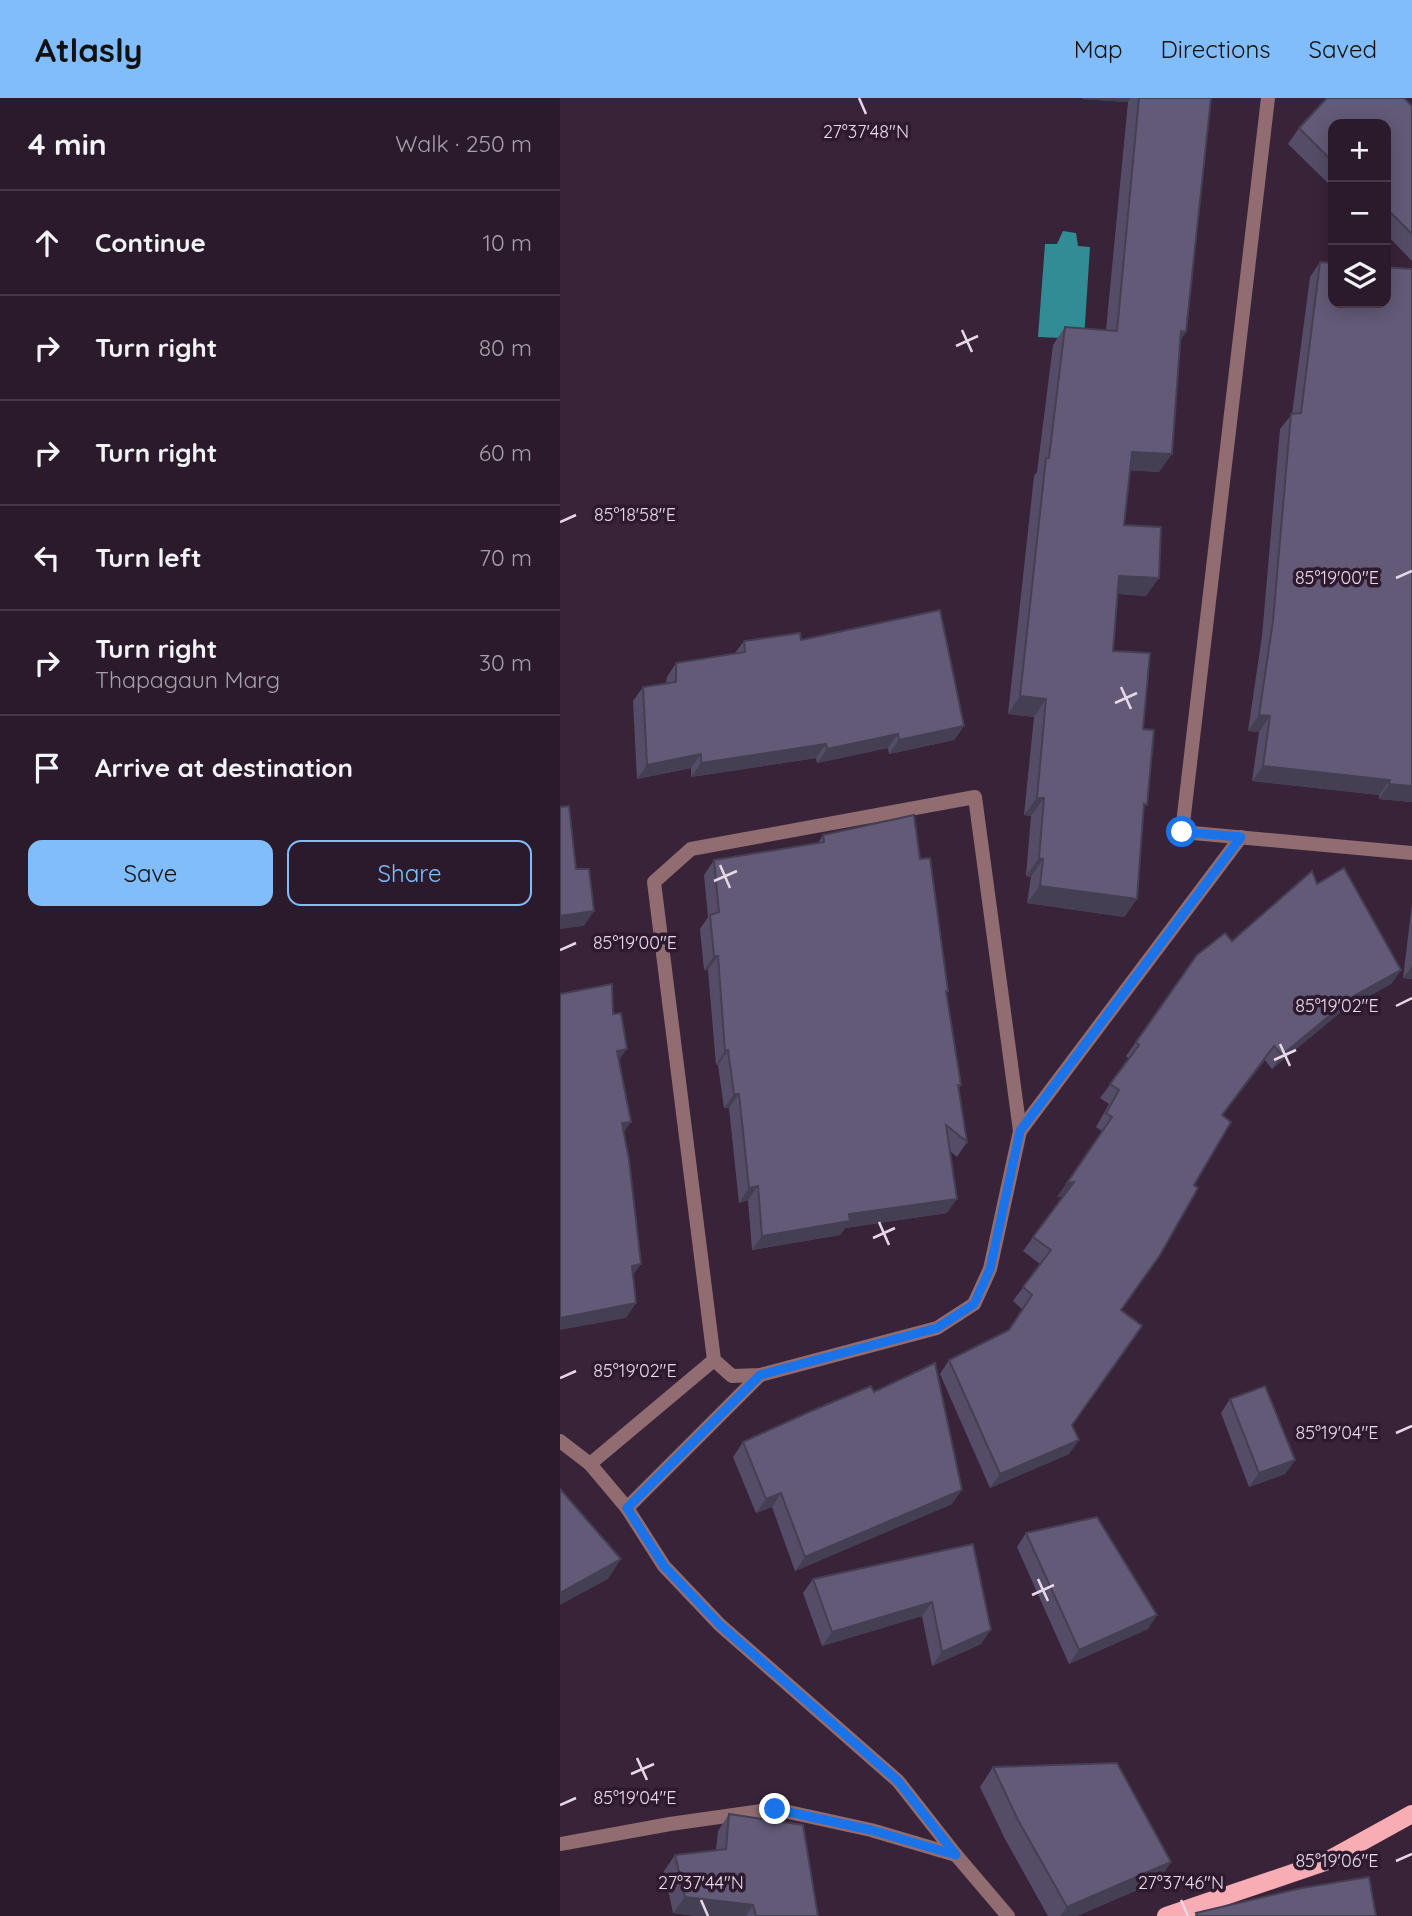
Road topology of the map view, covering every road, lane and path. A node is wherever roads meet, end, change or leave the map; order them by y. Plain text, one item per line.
1 (1268, 98) edge
2 (1241, 837) junction
3 (1412, 853) edge
4 (1020, 1131) junction
5 (714, 1360) junction
6 (760, 1375) junction
7 (560, 1441) edge
8 (590, 1464) junction
9 (627, 1508) junction
10 (1412, 1814) edge
11 (560, 1844) edge
12 (956, 1855) junction
13 (1008, 1916) edge
14 (1166, 1916) edge

1 - 2 street
2 - 3 street
2 - 4 street
4 - 5 street
4 - 6 street
5 - 6 street
5 - 8 street
6 - 9 street
7 - 8 street
8 - 9 street
9 - 12 street
10 - 14 main road
11 - 12 street
12 - 13 street

